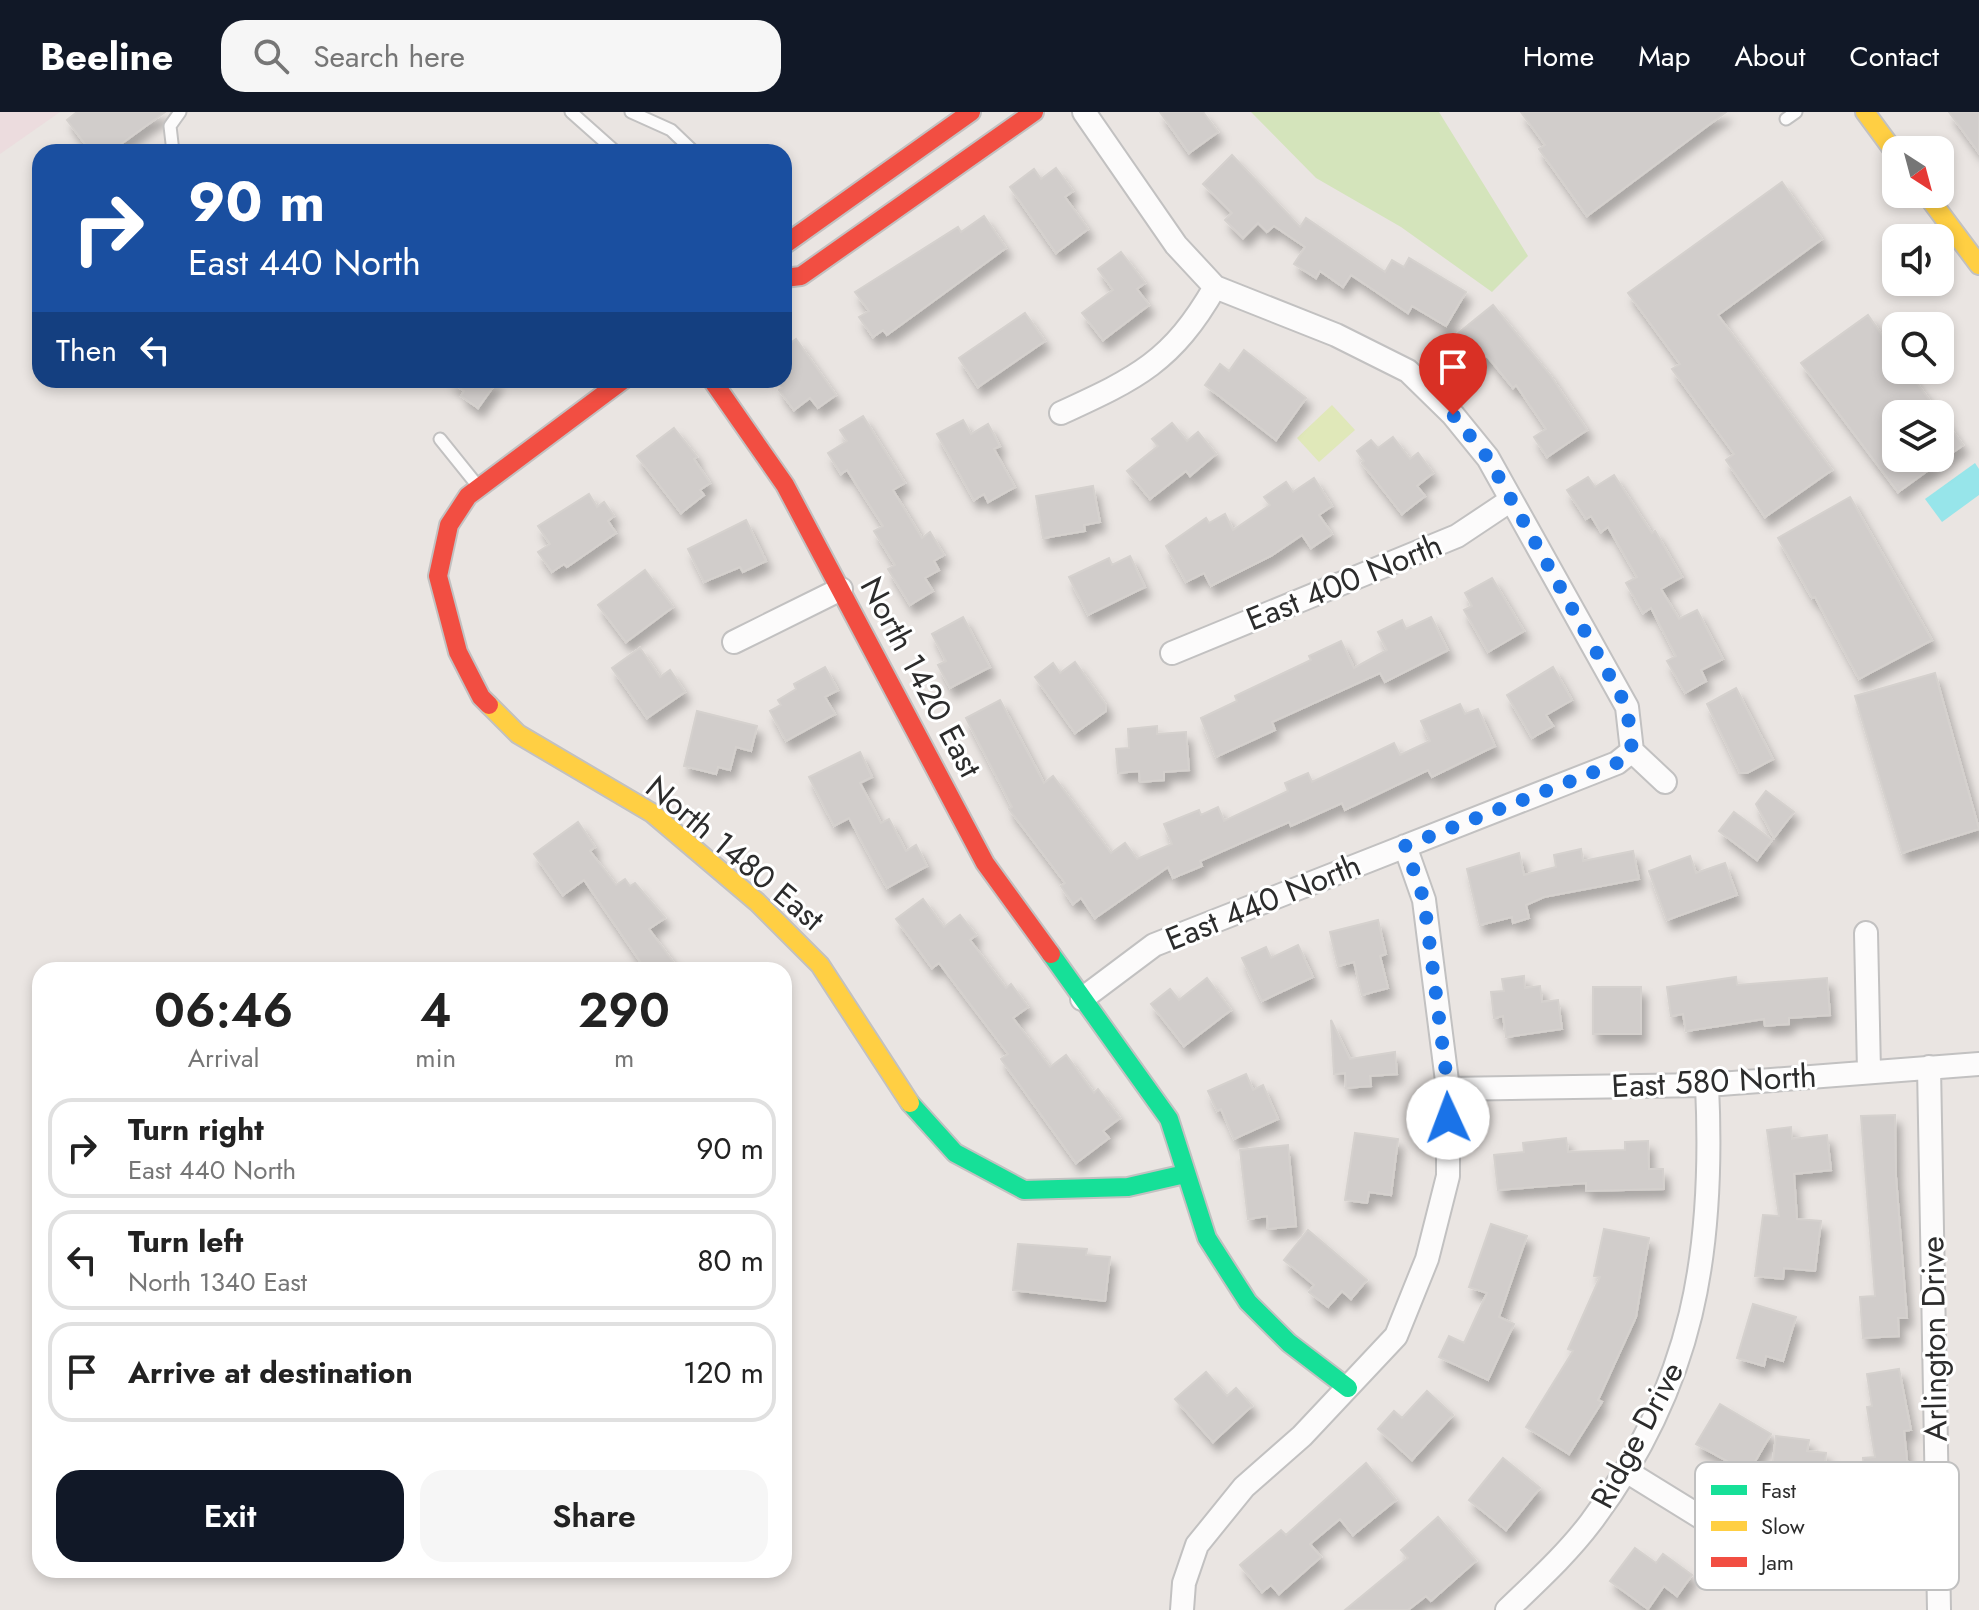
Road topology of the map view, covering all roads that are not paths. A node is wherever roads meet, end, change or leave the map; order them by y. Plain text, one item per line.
1 (180, 112) edge
2 (571, 112) edge
3 (631, 112) edge
4 (971, 112) edge
5 (1034, 112) edge
6 (1084, 112) edge
7 (1796, 112) edge
8 (1865, 112) edge
9 (1786, 119) dead end
10 (1883, 136) edge
11 (172, 144) edge
12 (607, 144) edge
13 (686, 144) edge
14 (1936, 208) edge
15 (792, 239) edge
16 (1979, 265) edge
17 (792, 277) edge
18 (1215, 287) junction
19 (612, 388) edge
20 (718, 388) edge
21 (1061, 413) dead end
22 (440, 439) dead end
23 (479, 487) junction
24 (1511, 500) junction
25 (841, 589) junction
26 (734, 642) dead end
27 (1172, 653) dead end
28 (1632, 751) junction
29 (1665, 782) dead end
30 (1405, 846) junction
31 (1866, 933) dead end
32 (1082, 999) junction
33 (1979, 1064) edge
34 (1929, 1067) junction
35 (1869, 1071) junction
36 (1707, 1085) junction
37 (1448, 1089) junction
38 (1185, 1174) junction
39 (1348, 1388) junction
40 (1936, 1462) edge
41 (1626, 1471) junction
42 (1695, 1514) edge
43 (1939, 1590) edge
44 (1182, 1610) edge
45 (1507, 1610) edge
46 (1939, 1610) edge

1 - 11 lane
2 - 12 lane
3 - 13 lane
4 - 15 street
5 - 17 street
6 - 18 street
7 - 9 lane
8 - 10 street
14 - 16 street
18 - 21 street
18 - 24 street
19 - 23 street, North 1480 East
20 - 25 street, North 1420 East
22 - 23 lane
23 - 38 street, North 1480 East
24 - 27 street, East 400 North
24 - 28 street
25 - 26 street
25 - 32 street, North 1420 East
28 - 29 street
28 - 30 street, East 440 North
30 - 32 street, East 440 North
30 - 37 street
31 - 35 street
32 - 38 street, North 1420 East
33 - 34 street, East 580 North
34 - 35 street, East 580 North
34 - 40 street, Arlington Drive
35 - 36 street, East 580 North
36 - 37 street, East 580 North
36 - 41 street, Ridge Drive
37 - 39 street
38 - 39 street, North 1420 East
39 - 44 street
41 - 42 street
41 - 45 street, Ridge Drive
43 - 46 street, Arlington Drive

